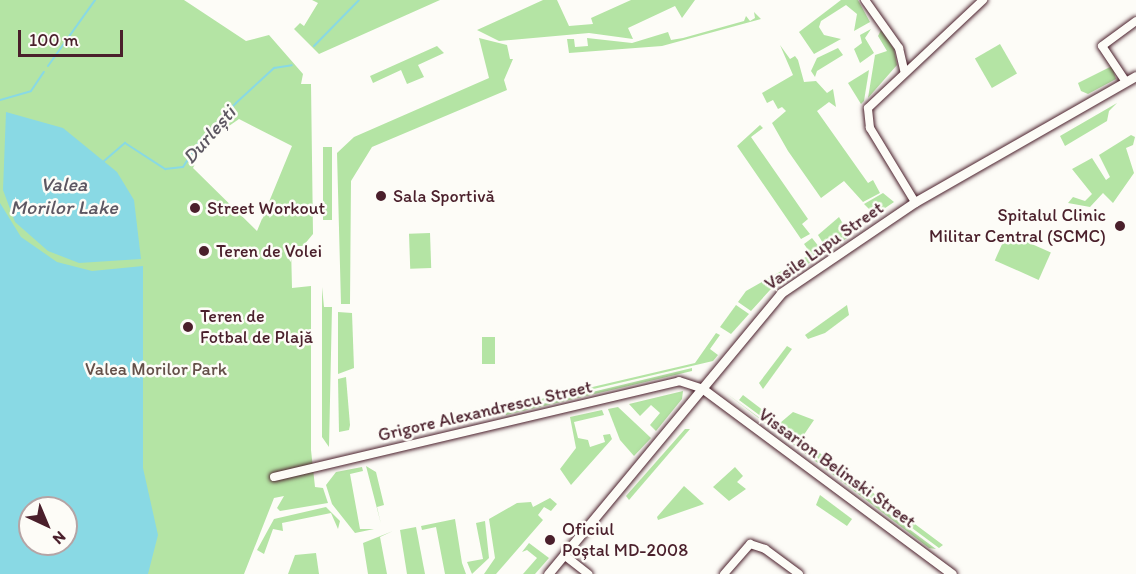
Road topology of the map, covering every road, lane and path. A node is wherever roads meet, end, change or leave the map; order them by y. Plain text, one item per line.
1 (865, 0) edge
2 (983, 0) edge
3 (1136, 21) edge
4 (904, 70) junction
5 (1136, 76) edge
6 (1126, 82) junction
7 (915, 202) junction
8 (703, 389) junction
9 (274, 477) dead end
10 (564, 555) junction
11 (548, 574) edge
12 (588, 574) edge
13 (724, 574) edge
14 (799, 574) edge
15 (952, 574) edge

1 - 4 street
2 - 4 street
3 - 6 street
4 - 7 street
5 - 6 main road, Vasile Lupu Street
6 - 7 main road, Vasile Lupu Street
7 - 8 main road, Vasile Lupu Street
8 - 9 street, Grigore Alexandrescu Street
8 - 10 main road, Vasile Lupu Street
8 - 15 main road, Vissarion Belinski Street
10 - 11 main road, Vasile Lupu Street
10 - 12 street
13 - 14 street

